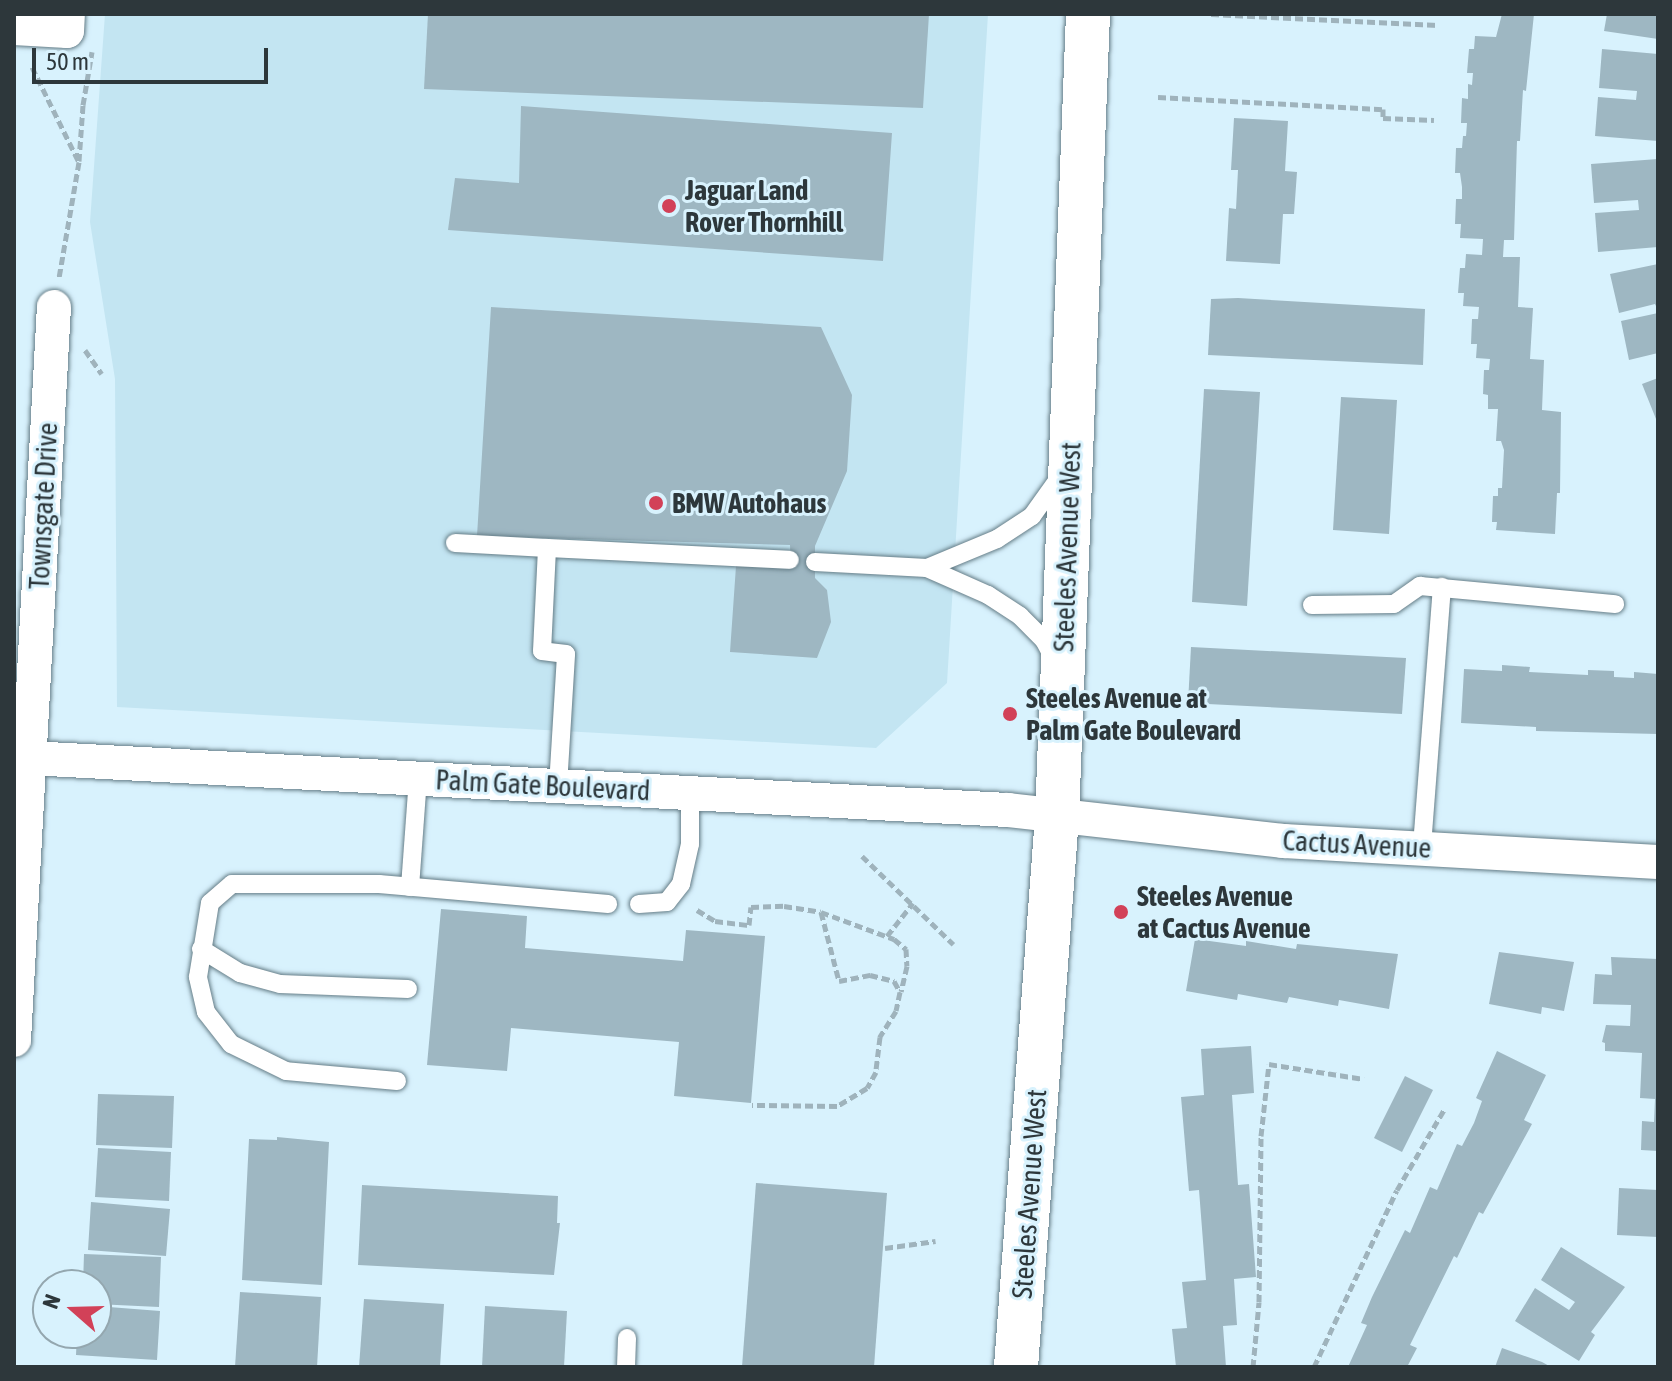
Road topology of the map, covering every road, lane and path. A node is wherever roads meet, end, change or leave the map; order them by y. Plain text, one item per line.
1 (1088, 14) edge
2 (1211, 14) edge
3 (1438, 25) dead end
4 (14, 28) edge
5 (76, 30) edge
6 (32, 67) dead end
7 (1158, 97) dead end
8 (1434, 120) dead end
9 (79, 162) junction
10 (54, 307) joint
11 (1070, 461) junction
12 (455, 543) dead end
13 (547, 548) junction
14 (790, 560) dead end
15 (815, 562) dead end
16 (927, 568) junction
17 (1442, 587) junction
18 (1615, 604) dead end
19 (1312, 605) dead end
20 (1062, 674) junction
21 (29, 758) junction
22 (418, 779) junction
23 (558, 786) junction
24 (690, 793) junction
25 (1057, 817) junction
26 (1422, 846) junction
27 (862, 856) dead end
28 (1658, 862) edge
29 (410, 887) junction
30 (913, 903) junction
31 (608, 904) dead end
32 (639, 904) dead end
33 (697, 910) dead end
34 (821, 912) junction
35 (887, 936) junction
36 (953, 944) dead end
37 (201, 949) junction
38 (408, 989) dead end
39 (900, 992) junction
40 (14, 1040) edge
41 (1364, 1079) dead end
42 (397, 1081) dead end
43 (752, 1105) dead end
44 (1444, 1110) dead end
45 (936, 1241) dead end
46 (885, 1248) dead end
47 (627, 1338) dead end
48 (626, 1367) edge
49 (1016, 1367) edge
50 (1253, 1367) edge
51 (1314, 1367) edge

1 - 11 main road, Steeles Avenue West
2 - 3 path
4 - 5 street
5 - 9 path
6 - 9 path
7 - 8 path
9 - 10 path
10 - 21 street, Townsgate Drive
11 - 16 lane
11 - 20 main road, Steeles Avenue West
12 - 13 lane
13 - 14 lane
13 - 23 lane
15 - 16 lane
16 - 20 lane
17 - 18 lane
17 - 19 lane
17 - 26 lane
20 - 25 main road, Steeles Avenue West
21 - 22 street, Palm Gate Boulevard
21 - 40 street, Townsgate Drive
22 - 23 street, Palm Gate Boulevard
22 - 29 lane
23 - 24 street, Palm Gate Boulevard
24 - 25 street, Palm Gate Boulevard
24 - 32 lane
25 - 26 street, Cactus Avenue
25 - 49 main road, Steeles Avenue West
26 - 28 street, Cactus Avenue
27 - 30 path
29 - 31 lane
29 - 37 lane
30 - 35 path
30 - 36 path
33 - 34 path
34 - 35 path
34 - 39 path
35 - 39 path
37 - 38 lane
37 - 42 lane
39 - 43 path
41 - 50 path
44 - 51 path
45 - 46 path
47 - 48 lane

